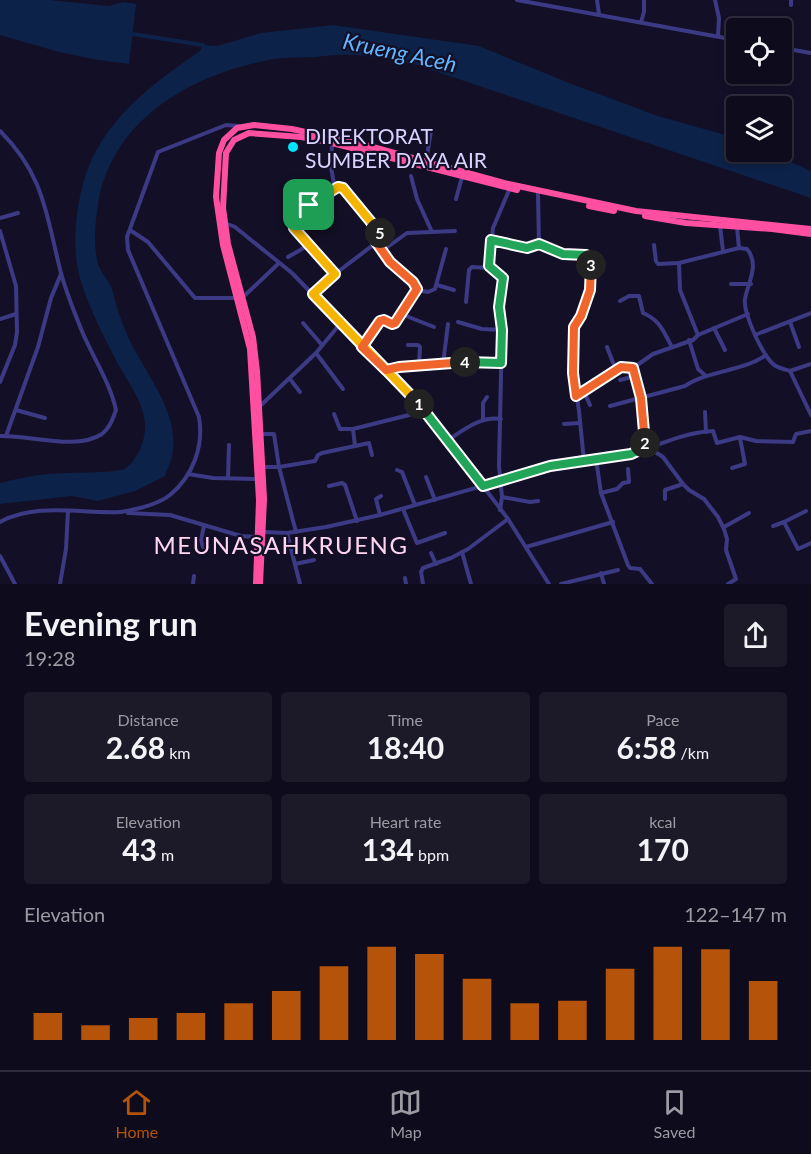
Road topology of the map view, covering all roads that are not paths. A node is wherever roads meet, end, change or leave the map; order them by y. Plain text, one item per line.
1 (517, 0) edge
2 (597, 0) edge
3 (644, 0) edge
4 (715, 0) edge
5 (599, 14) junction
6 (641, 22) junction
7 (718, 36) junction
8 (726, 38) edge
9 (792, 50) edge
10 (811, 53) edge
11 (243, 127) junction
12 (0, 131) edge
13 (431, 131) dead end
14 (332, 143) junction
15 (426, 165) junction
16 (411, 176) dead end
17 (462, 177) junction
18 (338, 187) junction
19 (510, 188) junction
20 (538, 194) junction
21 (456, 199) dead end
22 (315, 202) junction
23 (18, 213) dead end
24 (0, 218) edge
25 (332, 220) dead end
26 (225, 223) junction
27 (720, 226) junction
28 (737, 226) junction
29 (797, 229) junction
30 (130, 230) junction
31 (0, 231) edge
32 (455, 231) dead end
33 (811, 231) edge
34 (432, 232) junction
35 (382, 238) junction
36 (491, 240) junction
37 (376, 242) junction
38 (539, 244) junction
39 (309, 245) junction
40 (654, 245) dead end
41 (388, 246) junction
42 (738, 248) junction
43 (446, 249) dead end
44 (382, 251) junction
45 (723, 251) junction
46 (288, 257) dead end
47 (279, 263) junction
48 (680, 263) junction
49 (490, 268) junction
50 (61, 273) junction
51 (335, 274) junction
52 (730, 284) dead end
53 (750, 284) junction
54 (436, 285) junction
55 (417, 290) junction
56 (454, 290) dead end
57 (313, 294) junction
58 (240, 299) junction
59 (620, 301) dead end
60 (465, 302) dead end
61 (811, 313) edge
62 (16, 314) junction
63 (401, 314) junction
64 (748, 314) junction
65 (0, 319) edge
66 (303, 322) dead end
67 (458, 322) dead end
68 (790, 322) junction
69 (340, 324) junction
70 (448, 324) dead end
71 (434, 327) dead end
72 (714, 328) junction
73 (502, 330) junction
74 (698, 335) junction
75 (755, 335) junction
76 (689, 340) junction
77 (322, 345) junction
78 (408, 345) dead end
79 (362, 347) junction
80 (607, 347) dead end
81 (672, 347) junction
82 (799, 347) dead end
83 (725, 350) dead end
84 (316, 353) junction
85 (766, 356) junction
86 (501, 363) junction
87 (443, 364) junction
88 (811, 364) edge
89 (419, 365) junction
90 (621, 367) junction
91 (633, 368) junction
92 (386, 370) junction
93 (790, 371) junction
94 (635, 376) junction
95 (707, 376) junction
96 (290, 380) junction
97 (620, 380) dead end
98 (0, 382) edge
99 (343, 389) dead end
100 (300, 392) dead end
101 (584, 392) junction
102 (576, 396) junction
103 (487, 397) dead end
104 (641, 398) junction
105 (590, 405) dead end
106 (610, 406) dead end
107 (259, 407) junction
108 (16, 410) junction
109 (426, 411) junction
110 (705, 412) dead end
111 (334, 414) dead end
112 (811, 415) edge
113 (45, 417) dead end
114 (483, 420) junction
115 (502, 420) junction
116 (580, 423) junction
117 (564, 424) dead end
118 (353, 429) junction
119 (811, 431) edge
120 (706, 432) junction
121 (257, 434) junction
122 (0, 436) edge
123 (6, 436) junction
124 (740, 437) junction
125 (448, 440) junction
126 (229, 446) dead end
127 (355, 446) junction
128 (647, 448) junction
129 (372, 455) dead end
130 (596, 459) junction
131 (584, 461) junction
132 (261, 467) junction
133 (279, 467) junction
134 (732, 468) dead end
135 (628, 469) dead end
136 (397, 470) dead end
137 (188, 474) junction
138 (426, 477) dead end
139 (228, 478) junction
140 (257, 479) junction
141 (501, 481) junction
142 (683, 484) junction
143 (329, 486) dead end
144 (483, 486) junction
145 (601, 493) junction
146 (381, 496) dead end
147 (502, 497) junction
148 (435, 500) junction
149 (664, 500) dead end
150 (538, 501) dead end
151 (415, 505) junction
152 (403, 509) junction
153 (500, 510) junction
154 (68, 511) junction
155 (806, 511) dead end
156 (121, 512) junction
157 (749, 513) dead end
158 (380, 515) junction
159 (508, 519) junction
160 (357, 521) junction
161 (0, 522) edge
162 (613, 522) junction
163 (784, 522) junction
164 (204, 526) junction
165 (773, 526) dead end
166 (724, 527) junction
167 (263, 532) junction
168 (296, 532) junction
169 (287, 533) junction
170 (445, 533) dead end
171 (258, 537) junction
172 (811, 543) edge
173 (203, 547) dead end
174 (526, 547) junction
175 (462, 552) junction
176 (431, 553) dead end
177 (0, 556) edge
178 (314, 560) dead end
179 (295, 564) junction
180 (436, 564) junction
181 (618, 570) dead end
182 (601, 573) junction
183 (194, 576) dead end
184 (405, 578) dead end
185 (15, 584) edge
186 (60, 584) edge
187 (193, 584) edge
188 (258, 584) edge
189 (300, 584) edge
190 (406, 584) edge
191 (423, 584) edge
192 (471, 584) edge
193 (548, 584) edge
194 (561, 584) edge
195 (604, 584) edge
196 (652, 584) edge
197 (728, 584) edge

1 - 5 street
2 - 5 street
3 - 6 street
4 - 7 street
5 - 6 street
6 - 7 street
7 - 8 street
9 - 10 street
11 - 15 highway
11 - 30 street
11 - 58 highway
12 - 50 street
13 - 15 street
14 - 15 highway
14 - 18 street
14 - 26 highway
15 - 17 highway
15 - 29 highway
16 - 34 street
17 - 19 highway
17 - 21 street
18 - 22 street
18 - 35 street
19 - 20 highway
19 - 36 street
20 - 27 highway
20 - 38 street
22 - 25 street
22 - 39 street
23 - 24 street
26 - 47 street
26 - 58 highway
27 - 28 highway
27 - 45 street
28 - 29 highway
28 - 42 street
29 - 33 highway
30 - 58 street
30 - 137 street
31 - 62 street
32 - 34 street
34 - 41 street
35 - 37 street
35 - 41 street
36 - 38 street
36 - 49 street
37 - 44 street
37 - 51 street
38 - 102 street
39 - 46 street
39 - 51 street
40 - 48 street
41 - 44 street
42 - 45 street
42 - 53 street
43 - 54 street
44 - 55 street
45 - 48 street
47 - 57 street
47 - 58 street
48 - 74 street
49 - 60 street
49 - 73 street
50 - 108 street
50 - 123 street
51 - 57 street
52 - 53 street
53 - 64 street
54 - 55 street
54 - 56 street
55 - 63 street
57 - 69 street
58 - 107 highway
58 - 121 highway
59 - 81 street
61 - 68 street
62 - 65 street
62 - 98 street
63 - 71 street
63 - 79 street
64 - 72 street
64 - 75 street
66 - 77 street
67 - 73 street
68 - 75 street
68 - 82 street
69 - 77 street
69 - 79 street
70 - 87 street
72 - 74 street
72 - 83 street
73 - 86 street
74 - 76 street
75 - 85 street
76 - 81 street
76 - 95 street
77 - 84 street
78 - 89 street
79 - 92 street
80 - 90 street
81 - 91 street
84 - 96 street
84 - 99 street
85 - 93 street
85 - 95 street
86 - 87 street
86 - 115 street
87 - 89 street
88 - 93 street
89 - 92 street
90 - 91 street
90 - 101 street
91 - 94 street
92 - 109 street
93 - 112 street
94 - 97 street
94 - 104 street
95 - 104 street
96 - 100 street
96 - 107 street
101 - 102 street
101 - 105 street
102 - 116 street
103 - 114 street
104 - 106 street
104 - 128 street
107 - 121 highway
108 - 113 street
108 - 123 street
109 - 118 street
109 - 125 street
110 - 120 street
111 - 118 street
114 - 115 street
114 - 125 street
115 - 141 street
116 - 117 street
116 - 131 street
118 - 127 street
119 - 124 street
120 - 124 street
120 - 128 street
121 - 132 highway
121 - 133 street
121 - 140 highway
122 - 123 street
124 - 134 street
125 - 144 street
126 - 139 street
127 - 129 street
127 - 133 street
128 - 130 street
128 - 142 street
130 - 131 street
130 - 145 street
131 - 141 street
132 - 133 street
132 - 167 highway
133 - 168 street
135 - 145 street
136 - 151 street
137 - 139 street
137 - 156 street
138 - 148 street
139 - 140 street
140 - 171 highway
141 - 144 street
141 - 147 street
142 - 149 street
142 - 166 street
143 - 160 street
144 - 148 street
144 - 153 street
145 - 162 street
146 - 158 street
147 - 150 street
147 - 153 street
148 - 151 street
151 - 152 street
152 - 158 street
152 - 170 street
153 - 159 street
154 - 156 street
154 - 161 street
154 - 186 street
155 - 163 street
156 - 164 street
157 - 166 street
158 - 160 street
159 - 174 street
159 - 175 street
160 - 168 street
162 - 174 street
162 - 196 street
163 - 165 street
163 - 172 street
164 - 171 street
164 - 173 street
166 - 197 street
167 - 169 street
167 - 188 highway
168 - 169 street
169 - 179 street
171 - 188 highway
174 - 193 street
175 - 180 street
175 - 192 street
176 - 180 street
177 - 185 street
178 - 179 street
179 - 189 street
180 - 191 street
181 - 182 street
182 - 194 street
182 - 195 street
183 - 187 street
184 - 190 street

